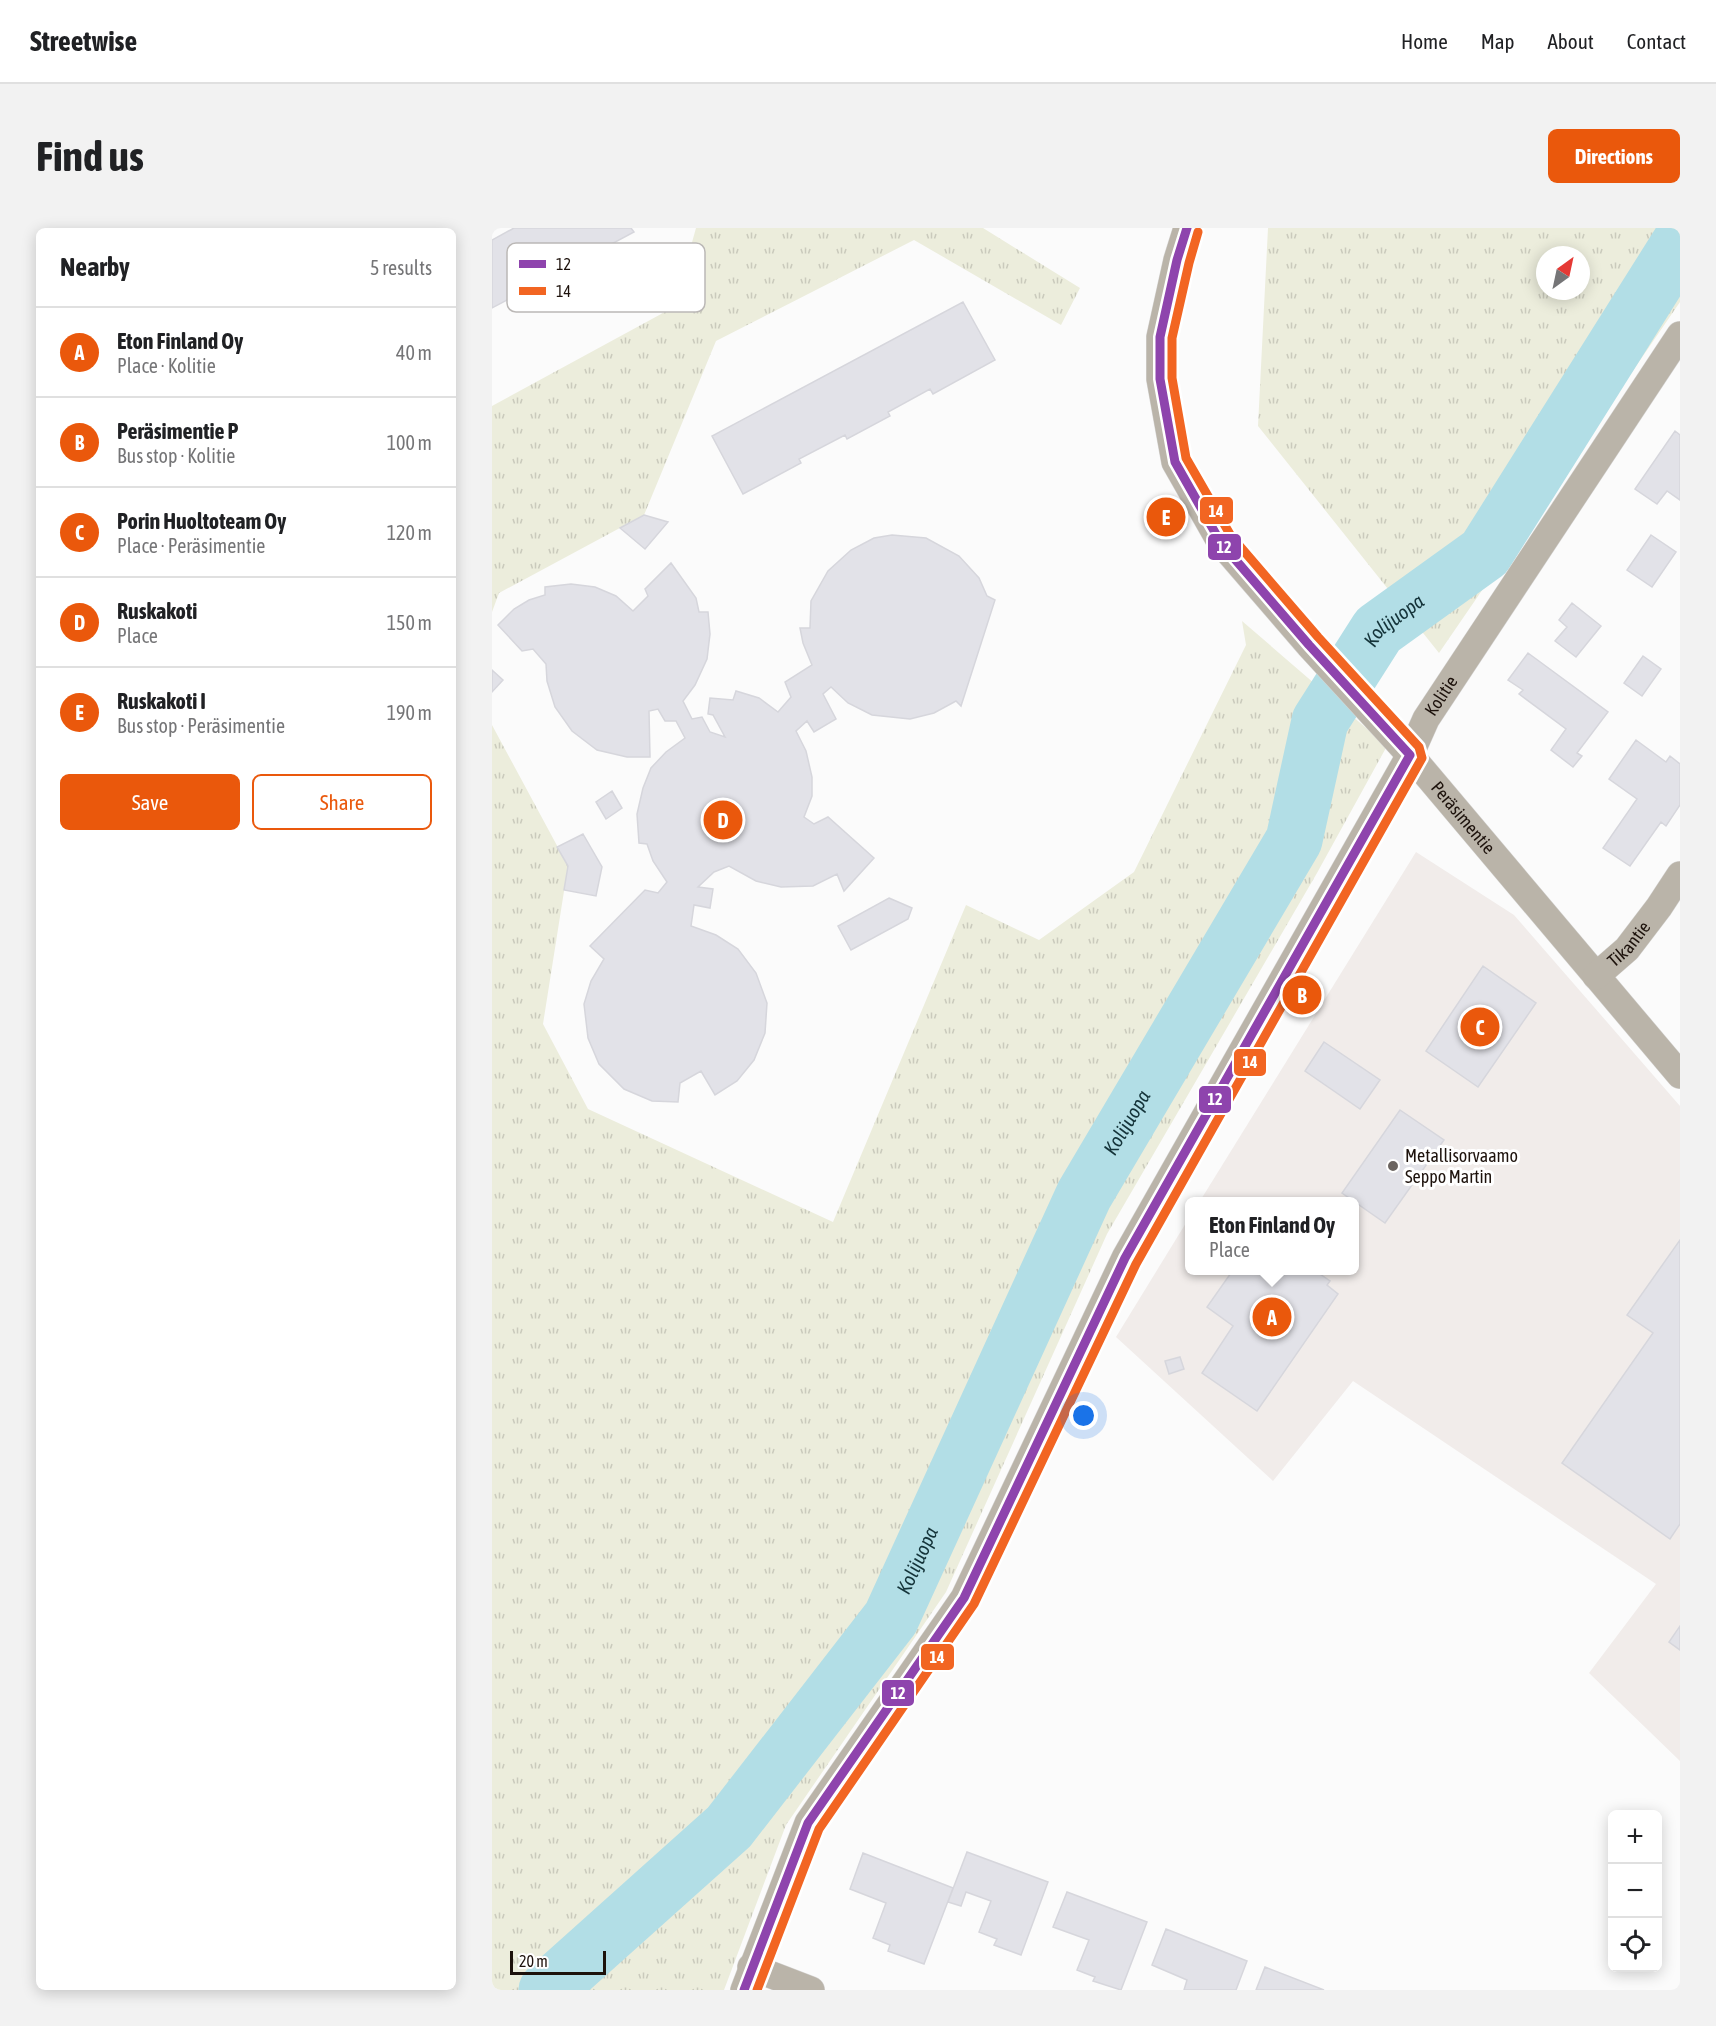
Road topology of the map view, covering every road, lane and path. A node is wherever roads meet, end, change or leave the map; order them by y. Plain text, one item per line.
1 (1187, 228) edge
2 (1680, 336) edge
3 (1410, 755) junction
4 (1680, 875) edge
5 (1670, 906) edge
6 (1596, 976) junction
7 (1680, 1075) edge
8 (748, 1979) edge
9 (811, 1990) edge

1 - 3 street, Peräsimentie
2 - 3 street, Kolitie
3 - 6 street, Peräsimentie
3 - 8 street, Kolitie
4 - 5 street, Tikantie
5 - 6 street, Tikantie
6 - 7 street, Peräsimentie
8 - 9 street

